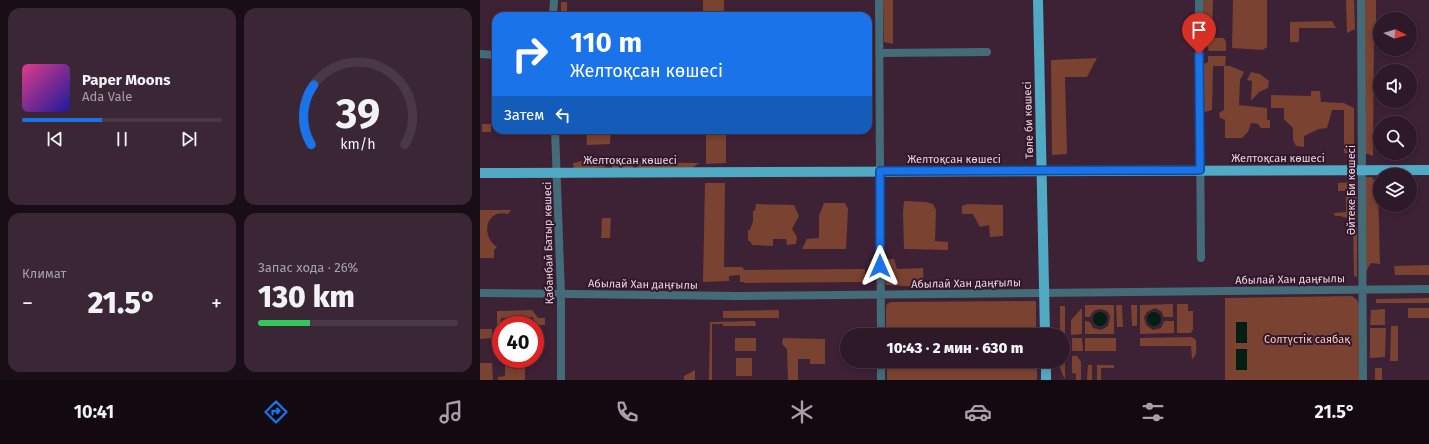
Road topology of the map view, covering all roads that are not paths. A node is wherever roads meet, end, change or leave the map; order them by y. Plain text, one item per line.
1 (554, 0) edge
2 (879, 0) edge
3 (1038, 0) edge
4 (1199, 0) edge
5 (1361, 0) edge
6 (553, 12) edge
7 (987, 52) dead end
8 (879, 53) junction
9 (480, 54) edge
10 (492, 55) edge
11 (555, 134) edge
12 (1200, 170) junction
13 (1362, 170) junction
14 (1429, 170) edge
15 (880, 171) junction
16 (1042, 171) junction
17 (557, 172) junction
18 (480, 173) edge
19 (1200, 258) dead end
20 (1362, 289) junction
21 (1429, 289) edge
22 (1044, 293) junction
23 (480, 294) edge
24 (560, 294) junction
25 (881, 295) junction
26 (881, 328) edge
27 (1045, 328) edge
28 (881, 368) edge
29 (1046, 368) edge
30 (561, 380) edge
31 (881, 380) edge
32 (1046, 380) edge
33 (1363, 380) edge

1 - 6 street
2 - 8 street
3 - 16 main road, Төле би көшесі
4 - 12 street
5 - 13 street, Әйтеке Би көшесі
7 - 8 street
8 - 15 street
9 - 10 street
11 - 17 street, Қабанбай Батыр көшесі
12 - 13 main road, Желтоқсан көшесі
12 - 16 main road, Желтоқсан көшесі
12 - 19 street
13 - 14 main road, Желтоқсан көшесі
13 - 20 street, Әйтеке Би көшесі
15 - 16 main road, Желтоқсан көшесі
15 - 17 main road, Желтоқсан көшесі
15 - 25 street
16 - 22 main road, Төле би көшесі
17 - 18 main road, Желтоқсан көшесі
17 - 24 street, Қабанбай Батыр көшесі
20 - 21 street, Абылай Хан даңғылы
20 - 22 street, Абылай Хан даңғылы
20 - 33 street, Әйтеке Би көшесі
22 - 25 street, Абылай Хан даңғылы
22 - 27 main road, Төле би көшесі
23 - 24 street, Абылай Хан даңғылы
24 - 25 street, Абылай Хан даңғылы
24 - 30 street, Қабанбай Батыр көшесі
25 - 26 street
28 - 31 street
29 - 32 main road

